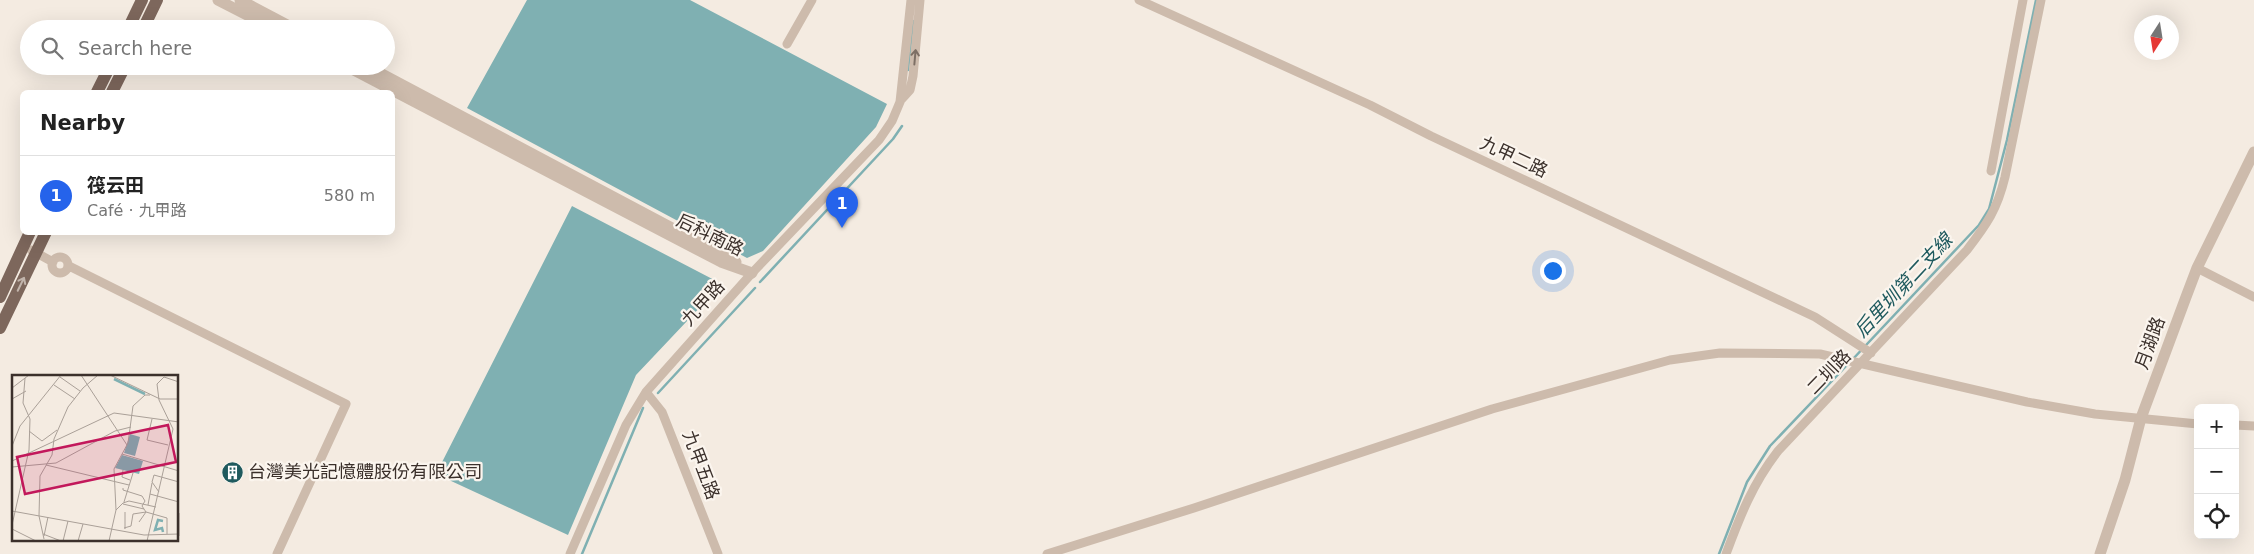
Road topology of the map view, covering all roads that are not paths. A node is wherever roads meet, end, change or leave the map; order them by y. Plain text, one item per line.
1 (142, 0) edge
2 (157, 0) edge
3 (218, 0) edge
4 (240, 0) edge
5 (812, 0) edge
6 (911, 0) edge
7 (920, 0) edge
8 (1140, 0) edge
9 (2023, 0) edge
10 (2041, 0) edge
11 (252, 12) junction
12 (132, 20) edge
13 (147, 20) edge
14 (262, 20) edge
15 (272, 20) edge
16 (787, 44) dead end
17 (106, 75) edge
18 (120, 75) edge
19 (374, 75) edge
20 (98, 90) edge
21 (113, 90) edge
22 (900, 102) junction
23 (2254, 152) edge
24 (1991, 171) dead end
25 (29, 235) edge
26 (45, 235) edge
27 (24, 246) junction
28 (36, 253) junction
29 (2196, 268) junction
30 (752, 273) junction
31 (0, 297) edge
32 (2254, 298) edge
33 (0, 328) edge
34 (1871, 353) junction
35 (1860, 362) junction
36 (646, 392) junction
37 (2141, 418) junction
38 (2194, 424) edge
39 (2239, 425) edge
40 (2254, 426) edge
41 (277, 554) edge
42 (570, 554) edge
43 (718, 554) edge
44 (1046, 554) edge
45 (1726, 554) edge
46 (2100, 554) edge

1 - 12 main road
2 - 13 main road
3 - 11 street
4 - 11 street
5 - 16 street
6 - 22 street, 九甲路
22 -> 7 street, 九甲路
8 - 34 street, 九甲二路
9 - 24 street
10 - 34 street, 二圳路
11 - 14 street
11 - 15 street
17 - 20 main road
18 - 21 main road
19 - 30 street, 后科南路
22 - 30 street, 九甲路
23 - 29 street, 月湖路
25 - 27 main road
26 - 28 main road
27 - 28 street
27 - 31 main road
33 -> 28 main road
28 - 41 street
29 - 32 street
29 - 37 street, 月湖路
30 - 36 street, 九甲路
34 - 35 street, 二圳路
35 - 37 street
35 - 44 street
35 - 45 street, 二圳路
36 - 42 street, 九甲路
36 - 43 street, 九甲五路
37 - 38 street
37 - 46 street, 月湖路
39 - 40 street

